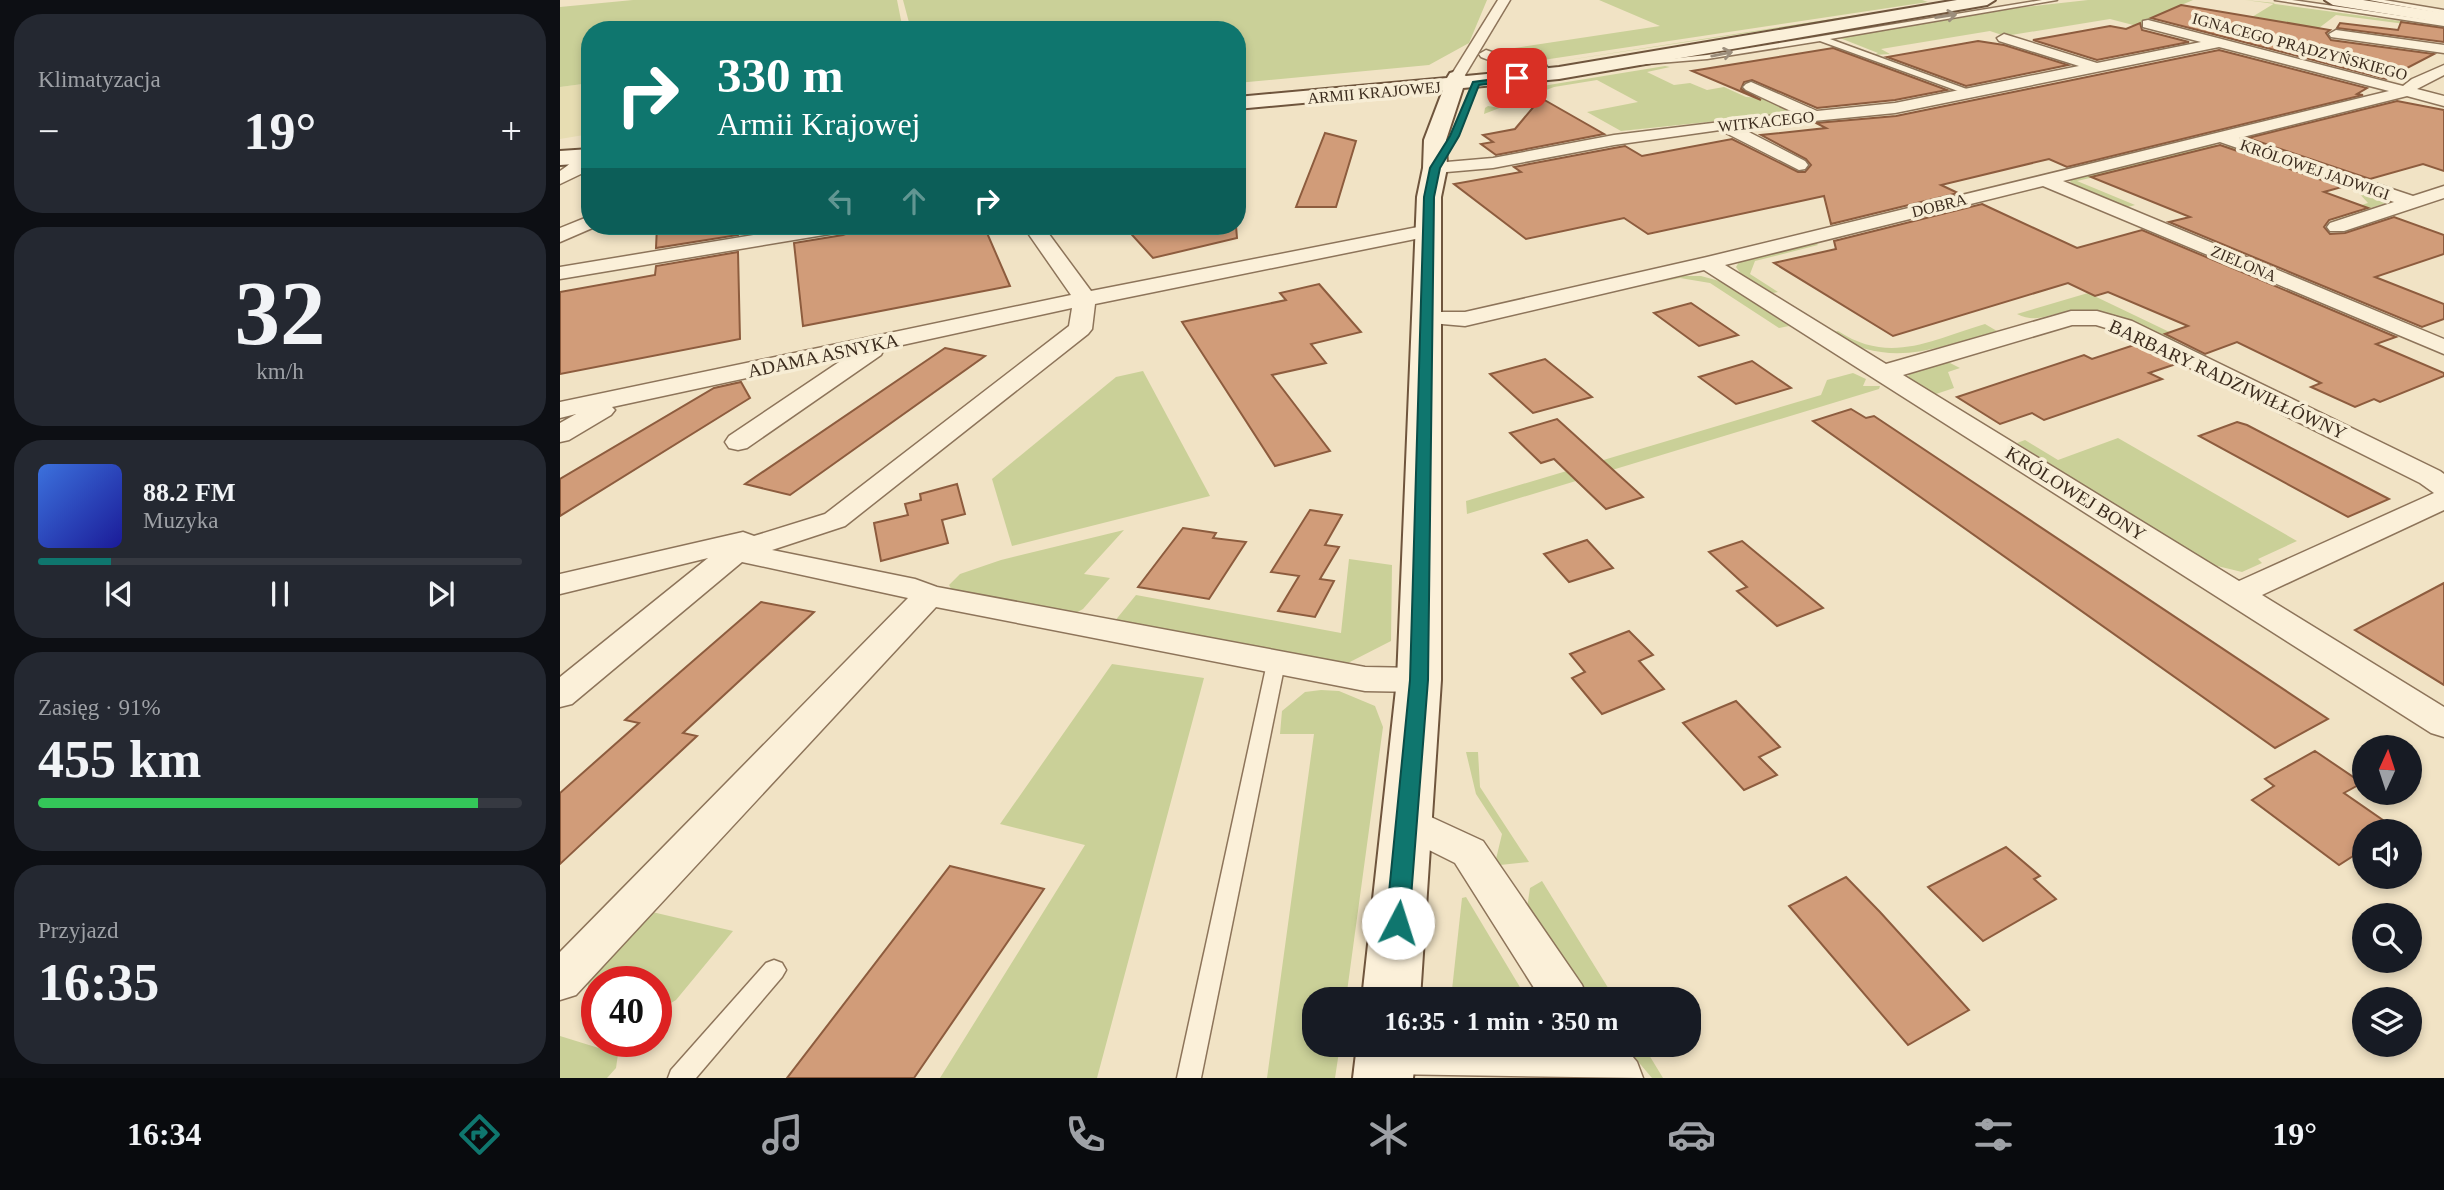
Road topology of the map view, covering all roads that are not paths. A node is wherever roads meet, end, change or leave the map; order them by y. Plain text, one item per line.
1 (1504, 0) edge
2 (1987, 0) edge
3 (2054, 0) edge
4 (2278, 0) edge
5 (2333, 0) edge
6 (2372, 0) edge
7 (2444, 12) edge
8 (2444, 18) edge
9 (2148, 24) dead end
10 (2444, 24) edge
11 (1489, 30) junction
12 (2336, 34) dead end
13 (1758, 37) junction
14 (1818, 37) junction
15 (2004, 38) dead end
16 (2222, 42) junction
17 (2444, 49) edge
18 (1486, 54) junction
19 (1618, 64) junction
20 (1541, 68) junction
21 (2096, 68) junction
22 (2444, 69) edge
23 (1466, 80) junction
24 (1751, 87) dead end
25 (2405, 92) junction
26 (1969, 93) junction
27 (1246, 95) edge
28 (1339, 95) junction
29 (2444, 101) edge
30 (1246, 102) edge
31 (1446, 110) junction
32 (1815, 116) junction
33 (1722, 125) junction
34 (2220, 137) junction
35 (581, 157) edge
36 (560, 158) edge
37 (581, 165) edge
38 (1799, 165) dead end
39 (1435, 168) junction
40 (560, 179) edge
41 (2044, 180) junction
42 (2444, 192) edge
43 (2409, 201) junction
44 (581, 226) edge
45 (2337, 227) dead end
46 (1428, 231) junction
47 (788, 235) edge
48 (1039, 235) edge
49 (560, 236) edge
50 (1707, 263) junction
51 (560, 273) edge
52 (1085, 299) junction
53 (1427, 317) junction
54 (885, 342) junction
55 (2444, 347) edge
56 (1882, 373) junction
57 (623, 397) junction
58 (560, 410) edge
59 (560, 434) edge
60 (738, 442) dead end
61 (2444, 487) edge
62 (2444, 499) edge
63 (835, 520) junction
64 (736, 551) junction
65 (560, 584) edge
66 (2238, 594) junction
67 (929, 596) junction
68 (1276, 663) junction
69 (1419, 680) junction
70 (560, 695) edge
71 (2444, 724) edge
72 (1407, 821) junction
73 (774, 970) dead end
74 (560, 981) edge
75 (1391, 987) edge
76 (1558, 987) edge
77 (1578, 1057) edge
78 (1606, 1059) edge
79 (680, 1078) edge
80 (1189, 1078) edge

1 - 11 street
2 - 13 street, ARMII KRAJOWEJ
14 -> 3 lane
4 - 10 lane
5 - 8 street
6 - 7 lane
9 - 16 street, IGNACEGO PRĄDZYŃSKIEGO
11 - 18 street
11 - 23 street
12 - 17 street
13 - 19 street, ARMII KRAJOWEJ
13 - 20 street, ARMII KRAJOWEJ
19 -> 14 lane
14 - 26 lane
15 - 21 street, WITKACEGO
16 - 21 street, WITKACEGO
16 - 25 street, IGNACEGO PRĄDZYŃSKIEGO
18 - 20 street
18 - 23 street
19 - 23 street, ARMII KRAJOWEJ
20 - 23 street, ARMII KRAJOWEJ
21 - 26 street, WITKACEGO
22 - 25 street, DOBRA
23 - 27 street, ARMII KRAJOWEJ
23 - 28 street, ARMII KRAJOWEJ
23 - 31 street
23 - 39 street
24 - 32 street
25 - 29 street, IGNACEGO PRĄDZYŃSKIEGO
25 - 34 street, DOBRA
26 - 32 street, WITKACEGO
28 - 30 street, ARMII KRAJOWEJ
28 - 31 street
31 - 39 street
32 - 33 street, WITKACEGO
33 - 38 street
33 - 39 street, WITKACEGO
34 - 41 street, DOBRA
34 - 43 street, KRÓLOWEJ JADWIGI
35 - 36 street
37 - 40 street
39 - 46 street
41 - 50 street, DOBRA
41 - 55 street, ZIELONA
42 - 43 street, KRÓLOWEJ JADWIGI
43 - 45 street, KRÓLOWEJ JADWIGI
44 - 49 street
46 - 52 street, ADAMA ASNYKA
46 - 53 street
47 - 51 street
48 - 52 street
50 - 53 street, DOBRA
50 - 56 street, KRÓLOWEJ BONY
52 - 54 street, ADAMA ASNYKA
52 - 63 street
53 - 69 street
54 - 57 street, ADAMA ASNYKA
54 - 60 street
56 - 61 street, BARBARY RADZIWIŁŁÓWNY
56 - 66 street, KRÓLOWEJ BONY
57 - 58 street, ADAMA ASNYKA
57 - 59 street
62 - 66 street
63 - 64 street
63 - 65 street
64 - 67 street
64 - 70 street
66 - 71 street, KRÓLOWEJ BONY
67 - 68 street
67 - 74 street
68 - 69 street
68 - 80 lane
69 - 72 street
72 - 75 street
72 - 76 street
73 - 79 lane
77 - 78 street

